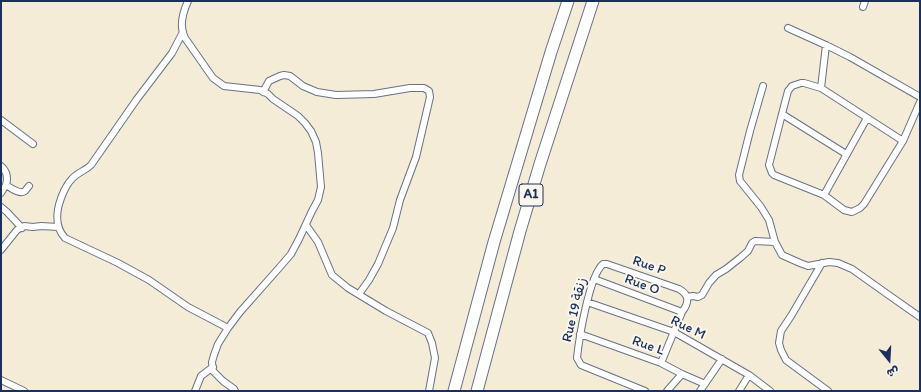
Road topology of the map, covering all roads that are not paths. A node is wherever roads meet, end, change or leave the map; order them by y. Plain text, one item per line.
1 (188, 1) edge
2 (568, 1) edge
3 (593, 1) edge
4 (788, 28) dead end
5 (183, 32) junction
6 (826, 45) junction
7 (763, 86) dead end
8 (821, 88) junction
9 (263, 92) junction
10 (920, 97) edge
11 (920, 102) edge
12 (782, 114) junction
13 (867, 118) junction
14 (1, 120) edge
15 (903, 141) junction
16 (33, 144) dead end
17 (846, 154) junction
18 (1, 166) edge
19 (6, 185) junction
20 (29, 186) dead end
21 (1, 193) edge
22 (824, 195) junction
23 (1, 207) edge
24 (306, 224) junction
25 (58, 227) junction
26 (22, 228) junction
27 (775, 242) junction
28 (1, 250) edge
29 (822, 263) junction
30 (612, 266) joint
31 (594, 280) junction
32 (359, 294) junction
33 (687, 298) junction
34 (587, 302) junction
35 (682, 312) junction
36 (920, 317) edge
37 (228, 328) junction
38 (674, 332) junction
39 (580, 334) junction
40 (722, 359) junction
41 (662, 363) junction
42 (212, 367) junction
43 (682, 374) junction
44 (749, 375) junction
45 (1, 380) edge
46 (705, 384) junction
47 (629, 388) edge
48 (24, 391) edge
49 (195, 391) edge
50 (235, 391) edge
51 (429, 391) edge
52 (454, 391) edge
53 (477, 391) edge
54 (644, 391) edge
55 (667, 391) edge
56 (700, 391) edge
57 (739, 391) edge
58 (770, 391) edge
59 (828, 391) edge

1 - 5 street
2 - 52 highway, A1
3 - 53 highway, A1
4 - 6 street
5 - 9 street
5 - 25 street
6 - 8 street
6 - 10 street
7 - 27 street
8 - 12 street
8 - 13 street
9 - 24 street
9 - 32 street
11 - 15 street
12 - 17 street
12 - 22 street
13 - 15 street
13 - 17 street
14 - 16 street
15 - 22 street
17 - 22 street
18 - 19 street
19 - 20 street
19 - 21 street
23 - 26 street
24 - 32 street
24 - 37 street
25 - 26 street
25 - 37 street
26 - 28 street
27 - 29 street
27 - 33 street
29 - 36 street
29 - 59 street
30 - 31 street, Rue 19 زنقة
30 - 33 street, Rue P
31 - 34 street, Rue 19 زنقة
31 - 35 street, Rue O
32 - 51 street
33 - 35 street
34 - 38 street, Rue M
34 - 39 street, Rue 19 زنقة
35 - 38 street
37 - 42 street
38 - 40 street, Rue M
38 - 41 street
39 - 41 street, Rue L
39 - 47 street, Rue 19 زنقة
40 - 44 street, Rue M
40 - 46 street
41 - 43 street, Rue L
42 - 49 street
42 - 50 street
43 - 46 street, Rue L
43 - 55 street
44 - 57 street
44 - 58 street, Rue M
45 - 48 street
46 - 56 street
47 - 54 street

